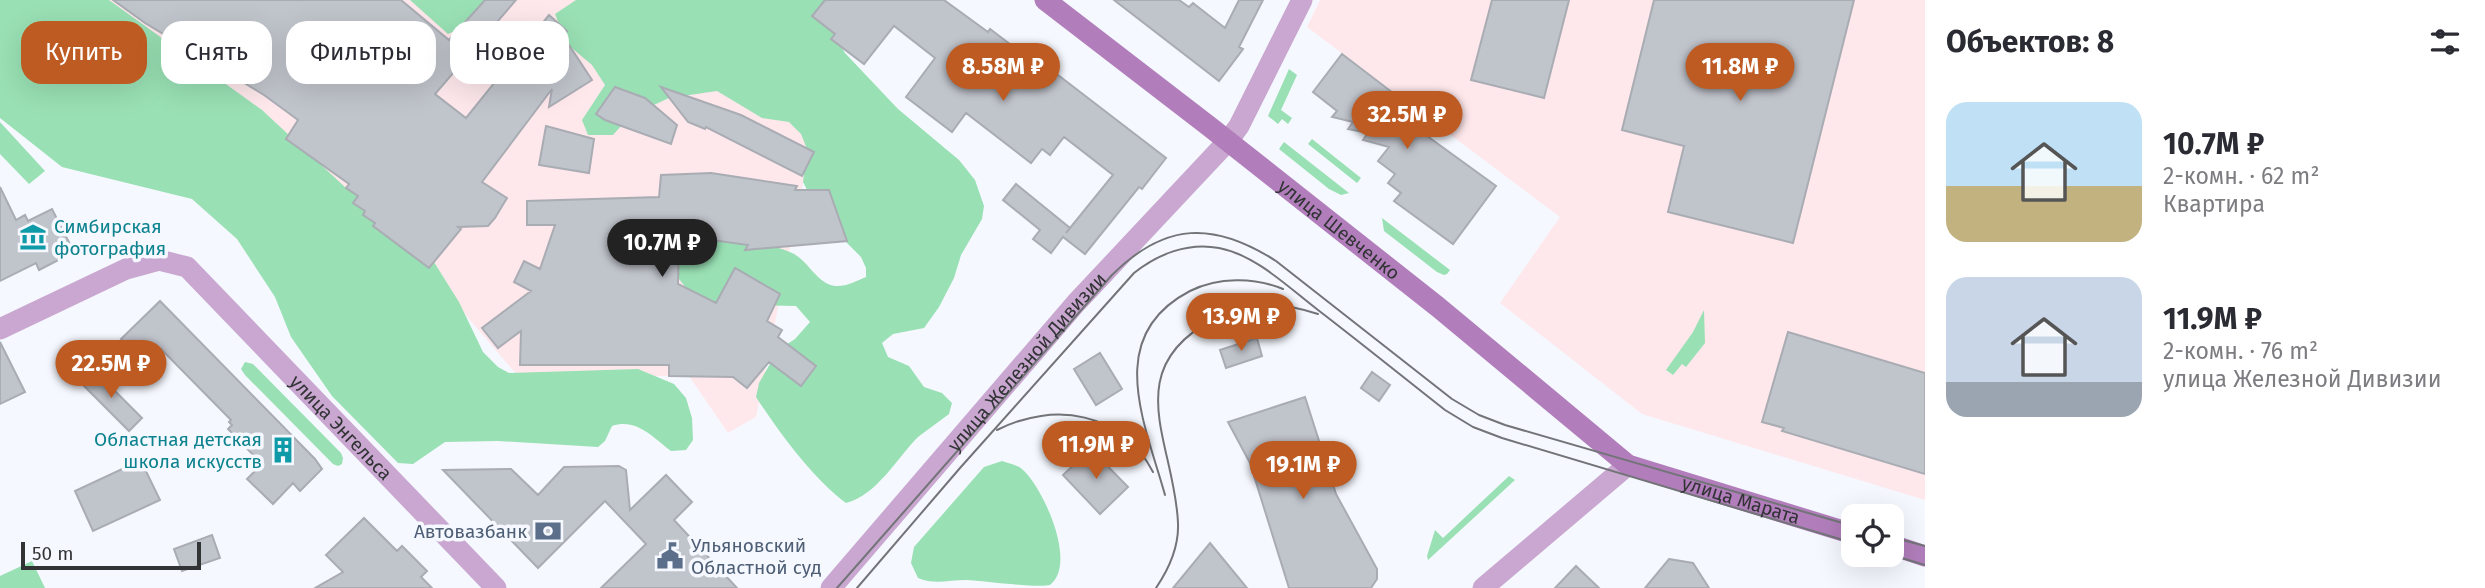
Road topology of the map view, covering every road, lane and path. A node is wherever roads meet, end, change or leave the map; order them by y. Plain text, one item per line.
1 (1045, 0) edge
2 (1302, 0) edge
3 (1228, 141) junction
4 (0, 329) edge
5 (1628, 465) junction
6 (1841, 530) edge
7 (1904, 549) edge
8 (1925, 555) edge
9 (496, 588) edge
10 (831, 588) edge
11 (1483, 588) edge

1 - 3 street, улица Шевченко
2 - 3 street, улица Железной Дивизии
3 - 5 street, улица Шевченко
3 - 10 street, улица Железной Дивизии
4 - 9 street, улица Энгельса
5 - 6 street, улица Марата
5 - 11 street
7 - 8 street

